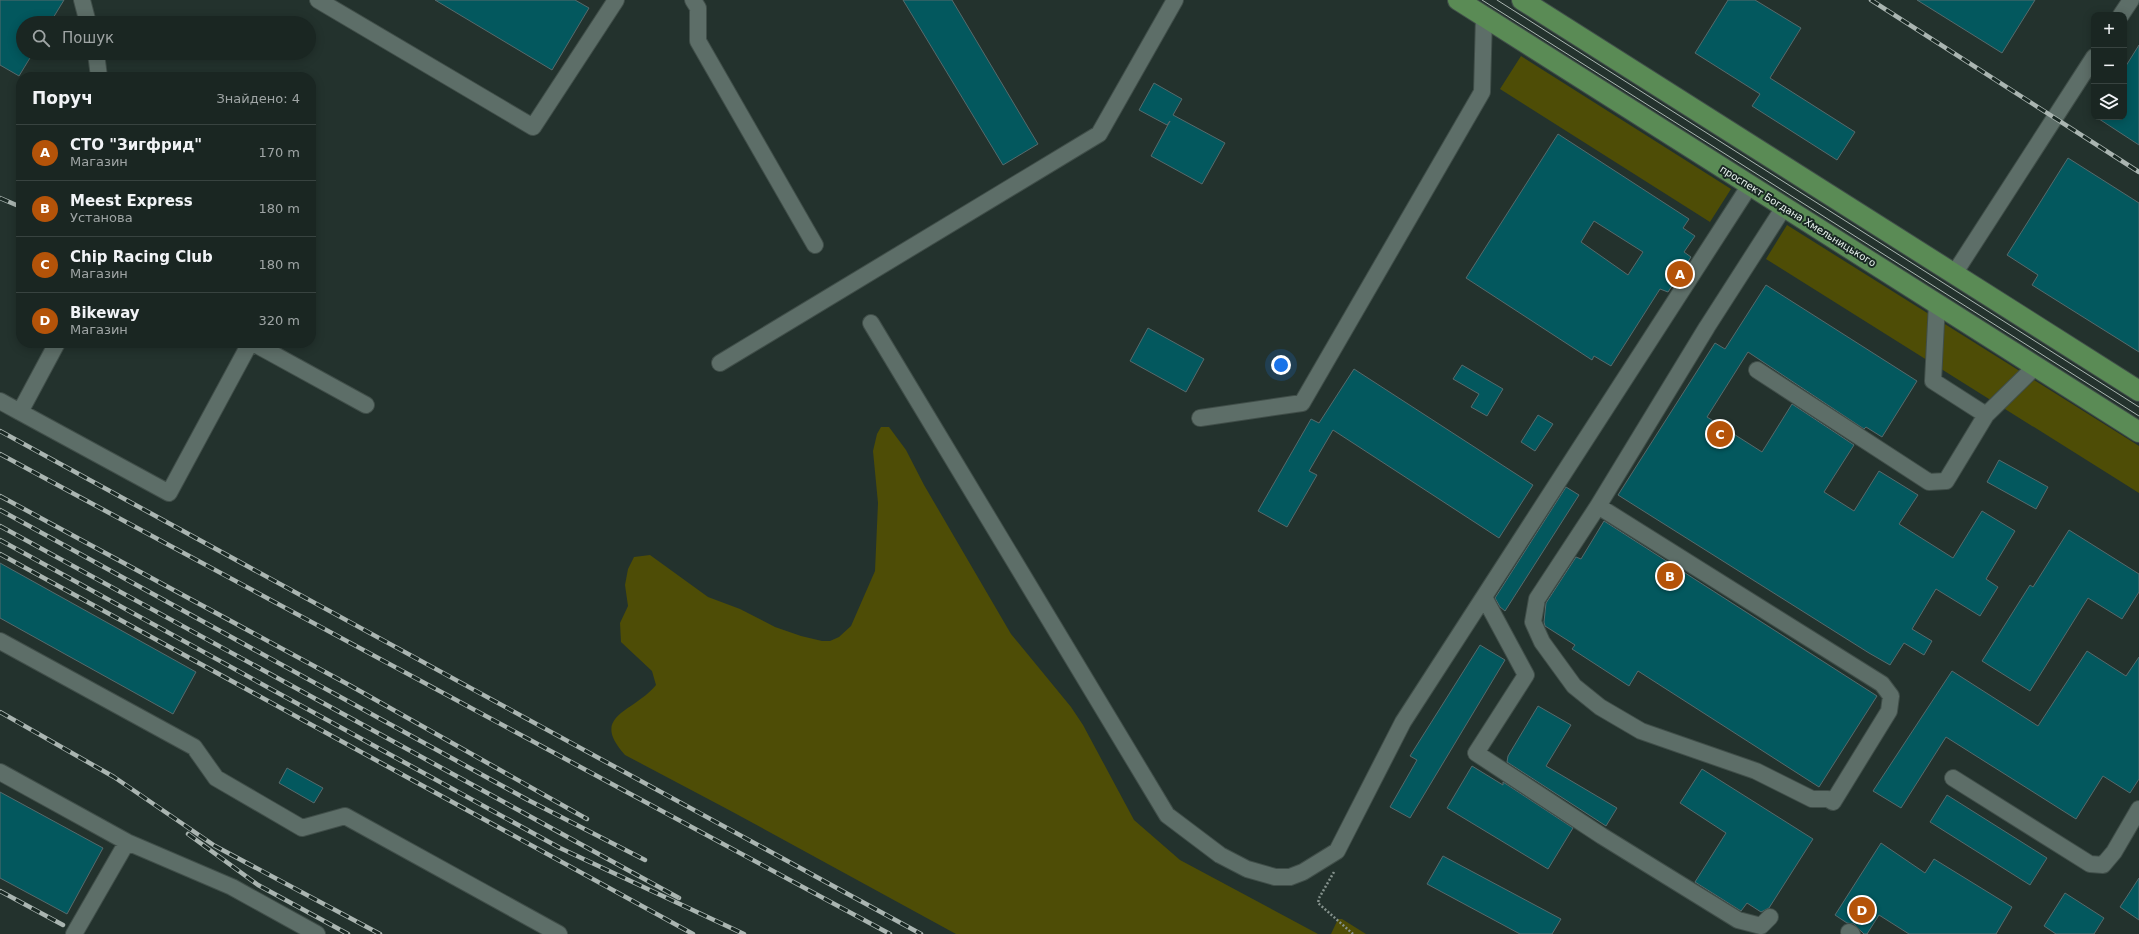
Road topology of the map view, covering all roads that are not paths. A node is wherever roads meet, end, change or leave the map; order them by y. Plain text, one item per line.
1 (82, 0) edge
2 (318, 0) edge
3 (616, 0) edge
4 (693, 0) edge
5 (1176, 0) edge
6 (1458, 0) edge
7 (1522, 0) edge
8 (2131, 0) edge
9 (2123, 12) edge
10 (86, 16) edge
11 (1484, 16) junction
12 (97, 60) edge
13 (2091, 62) edge
14 (98, 72) edge
15 (1750, 186) junction
16 (1784, 207) junction
17 (815, 245) dead end
18 (1954, 274) junction
19 (1937, 303) junction
20 (871, 323) dead end
21 (54, 348) edge
22 (247, 348) edge
23 (262, 348) edge
24 (720, 363) dead end
25 (2036, 366) junction
26 (1757, 370) dead end
27 (2139, 391) edge
28 (0, 401) edge
29 (366, 405) dead end
30 (20, 412) junction
31 (1986, 415) junction
32 (1200, 418) dead end
33 (2139, 432) edge
34 (1598, 506) junction
35 (1484, 597) junction
36 (0, 641) edge
37 (0, 772) edge
38 (1953, 778) dead end
39 (2139, 809) edge
40 (127, 842) junction
41 (1770, 917) dead end
42 (74, 934) edge
43 (317, 934) edge
44 (559, 934) edge

1 - 10 lane
2 - 3 lane
4 - 17 lane
5 - 24 lane
6 - 11 main road, проспект Богдана Хмельницького
7 - 18 main road
8 - 9 lane
11 - 15 main road, проспект Богдана Хмельницького
11 - 32 lane
12 - 14 lane
13 - 18 lane
15 - 16 main road, проспект Богдана Хмельницького
15 - 35 lane
16 - 19 main road, проспект Богдана Хмельницького
16 - 34 lane
18 - 27 main road
19 - 25 main road, проспект Богдана Хмельницького
19 - 31 lane
20 - 35 lane
21 - 30 lane
22 - 30 lane
23 - 29 lane
25 - 31 lane
25 - 33 main road, проспект Богдана Хмельницького
26 - 31 lane
28 - 30 lane
34 - 34 lane
35 - 41 lane
36 - 44 lane
37 - 40 lane
38 - 39 lane
40 - 42 lane
40 - 43 lane

